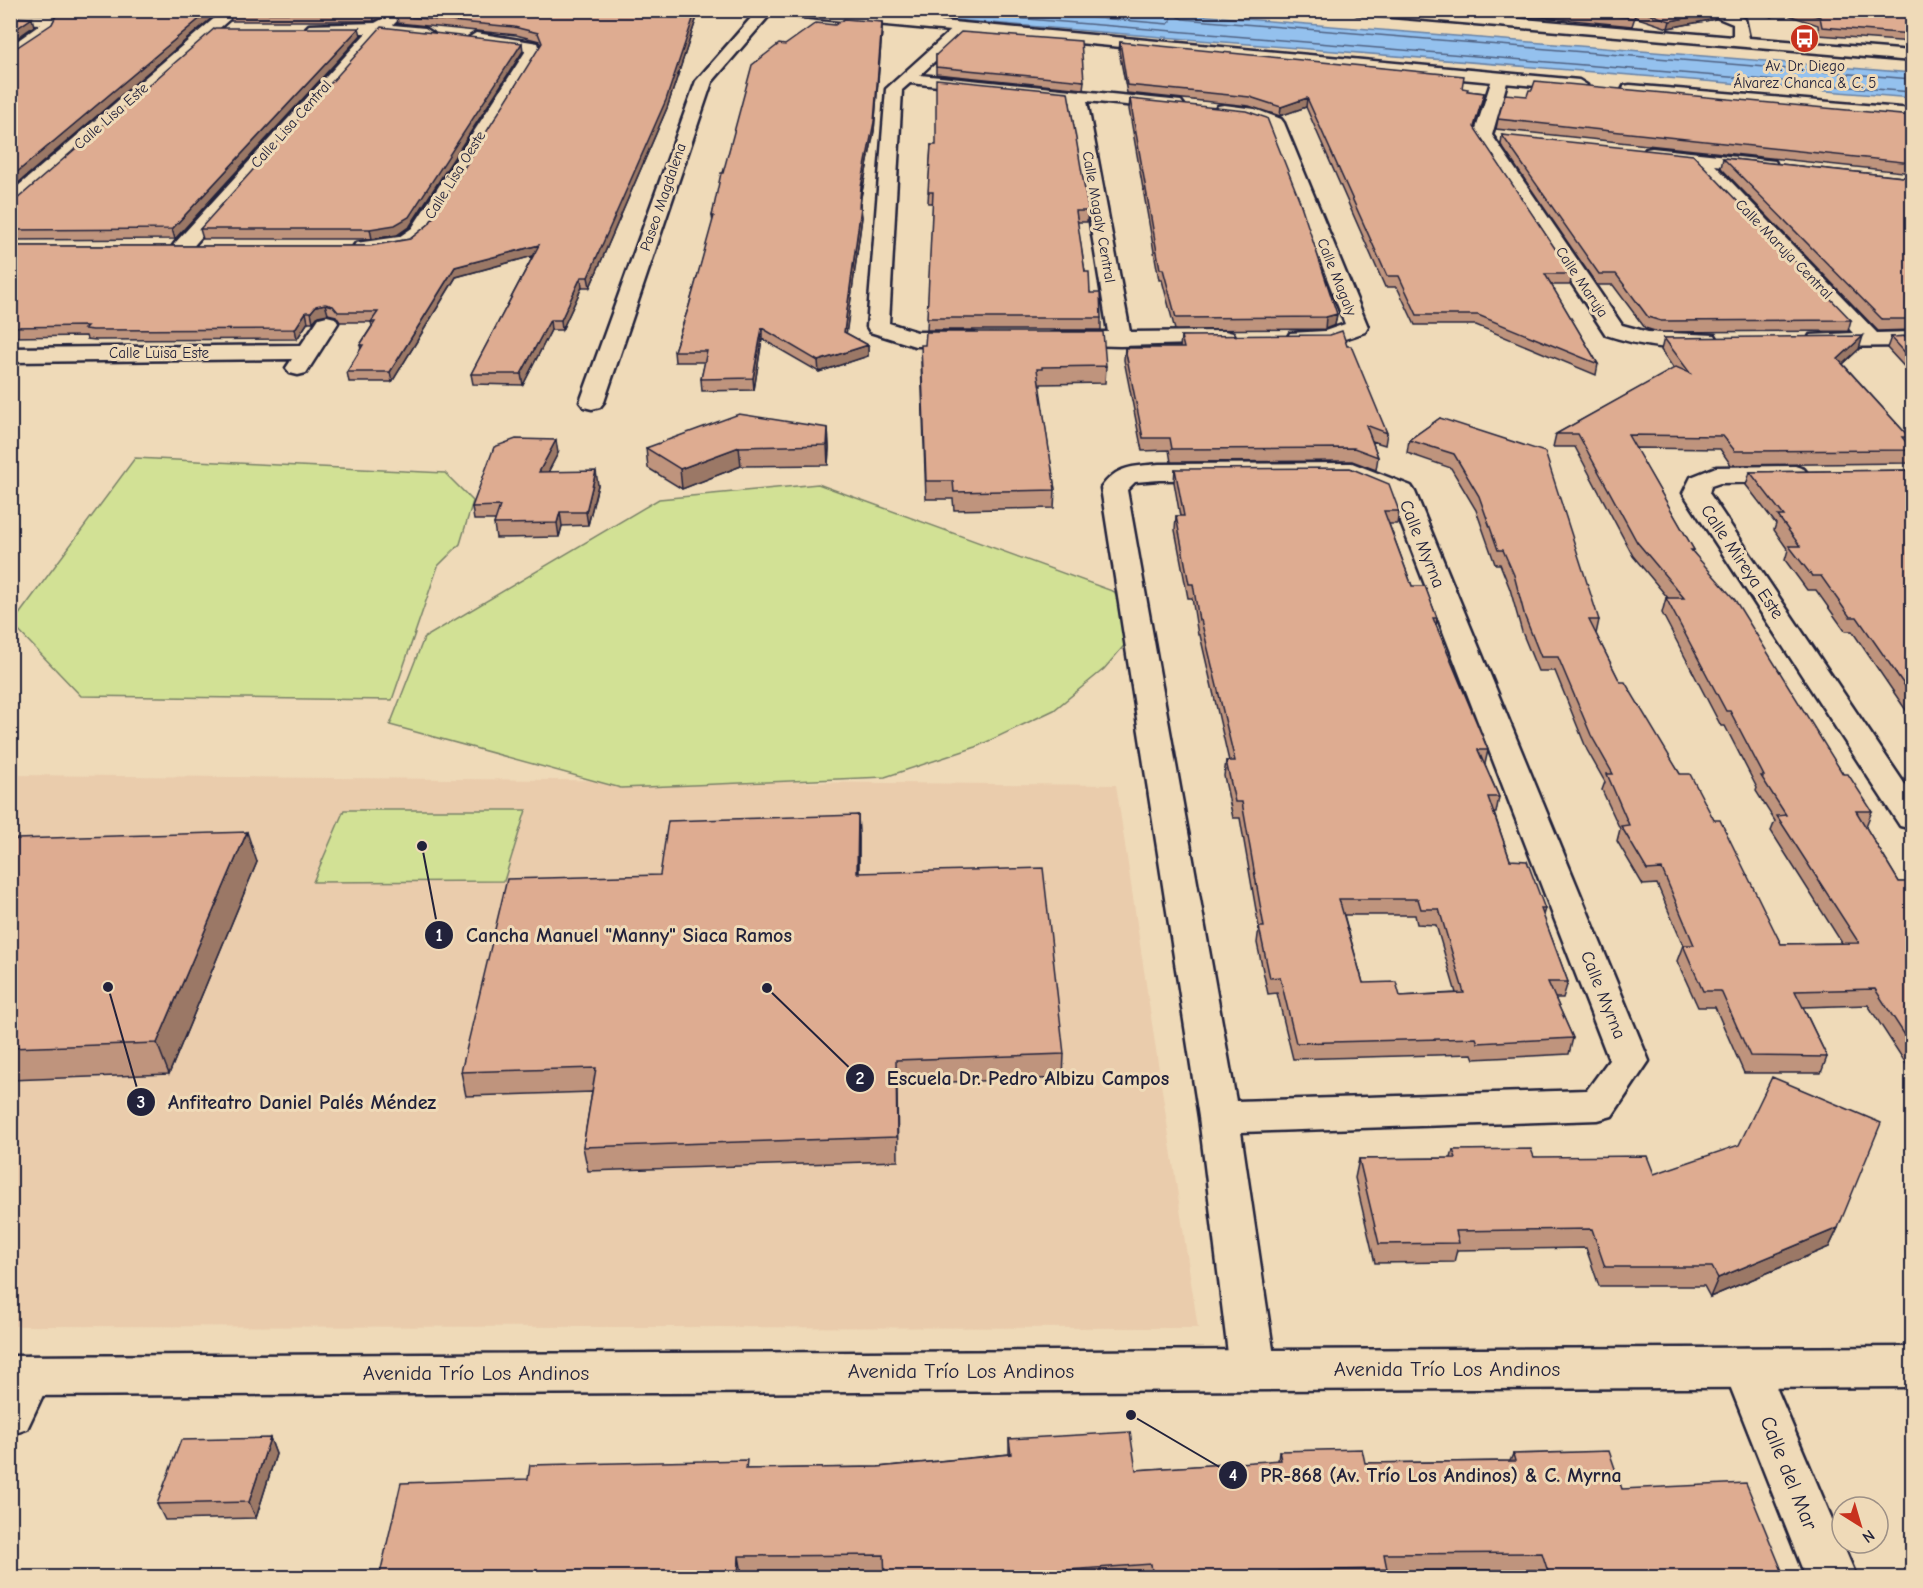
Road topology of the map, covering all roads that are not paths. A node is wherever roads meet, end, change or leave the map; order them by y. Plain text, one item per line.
1 (233, 10) edge
2 (408, 10) edge
3 (768, 10) edge
4 (1358, 10) edge
5 (1706, 10) edge
6 (1386, 12) edge
7 (10, 18) edge
8 (211, 28) junction
9 (235, 28) edge
10 (294, 28) edge
11 (378, 28) junction
12 (962, 28) junction
13 (1741, 42) junction
14 (10, 54) edge
15 (1912, 56) edge
16 (905, 78) junction
17 (1500, 79) junction
18 (1595, 87) edge
19 (1618, 89) edge
20 (1078, 96) junction
21 (1912, 114) edge
22 (1483, 135) junction
23 (1507, 138) edge
24 (1638, 152) edge
25 (1698, 158) junction
26 (1788, 167) edge
27 (10, 203) edge
28 (159, 247) edge
29 (182, 247) junction
30 (206, 247) edge
31 (348, 247) edge
32 (327, 323) edge
33 (1247, 338) edge
34 (1282, 338) edge
35 (995, 339) edge
36 (1040, 339) edge
37 (1120, 339) junction
38 (1871, 339) junction
39 (1912, 339) edge
40 (1729, 340) edge
41 (1800, 340) edge
42 (20, 355) edge
43 (10, 374) edge
44 (592, 402) dead end
45 (1820, 474) edge
46 (1912, 819) edge
47 (1219, 1117) junction
48 (1746, 1368) junction
49 (1912, 1368) edge
50 (1254, 1370) junction
51 (16, 1388) edge
52 (1832, 1578) edge

1 - 8 street, Calle Lisa Este
2 - 11 street, Calle Lisa Central
3 - 12 street
3 - 44 street, Paseo Magdalena
4 - 6 street
5 - 13 street
6 - 13 street
7 - 14 street
8 - 9 street
8 - 27 street, Calle Lisa Este
10 - 11 street
11 - 29 street, Calle Lisa Central
11 - 31 street, Calle Lisa Oeste
12 - 16 street
12 - 17 street
13 - 15 street
16 - 20 street, Calle Magaly
16 - 35 street
17 - 18 street
17 - 22 street
19 - 21 street
20 - 34 street, Calle Magaly
20 - 37 street, Calle Magaly Central
22 - 23 street
22 - 40 street, Calle Maruja
24 - 25 street
25 - 26 street
25 - 38 street, Calle Maruja Central
28 - 29 street
29 - 30 street
32 - 42 street, Calle Luisa Este
33 - 37 street
36 - 37 street
38 - 39 street
38 - 41 street
42 - 43 street
45 - 46 street, Calle Mireya Este
47 - 47 street, Calle Myrna
47 - 50 street, Calle Myrna
48 - 49 street, Avenida Trío Los Andinos
48 - 50 street, Avenida Trío Los Andinos
48 - 52 street, Calle del Mar
50 - 51 street, Avenida Trío Los Andinos

